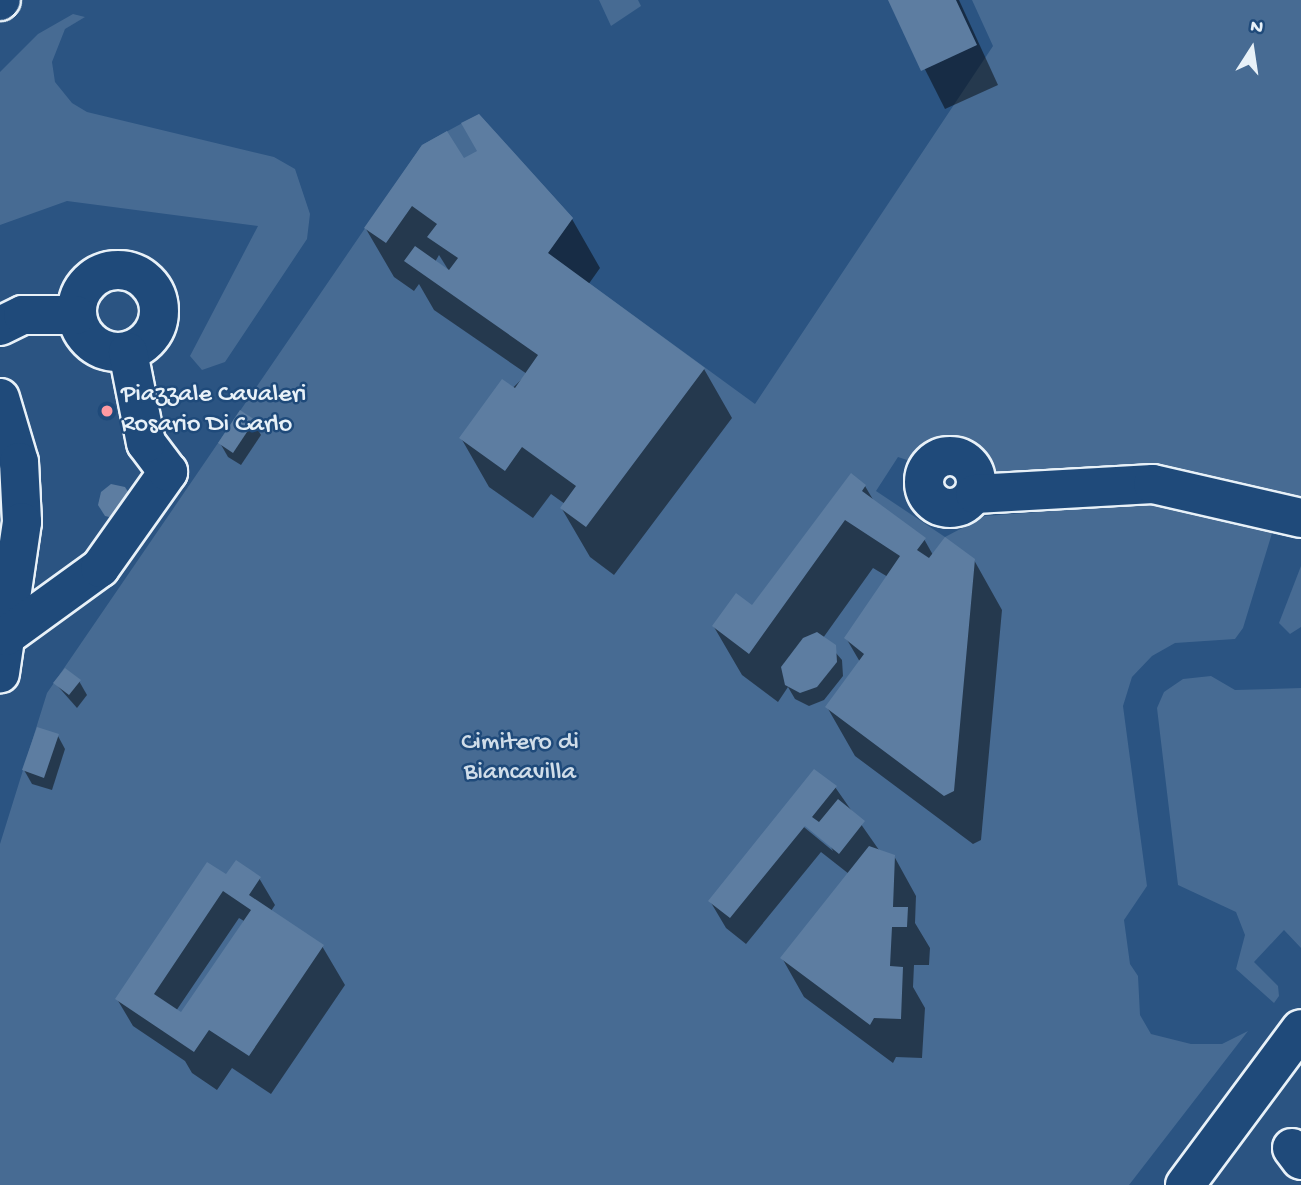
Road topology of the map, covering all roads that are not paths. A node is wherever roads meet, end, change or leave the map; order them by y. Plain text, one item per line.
1 (76, 315) junction
2 (0, 326) edge
3 (128, 352) junction
4 (0, 398) edge
5 (975, 494) dead end
6 (1301, 518) edge
7 (3, 655) edge
8 (1301, 1029) edge
9 (1185, 1185) edge

1 - 2 street
1 - 3 street
1 - 3 street
3 - 7 street
4 - 7 street
5 - 6 street
8 - 9 street

